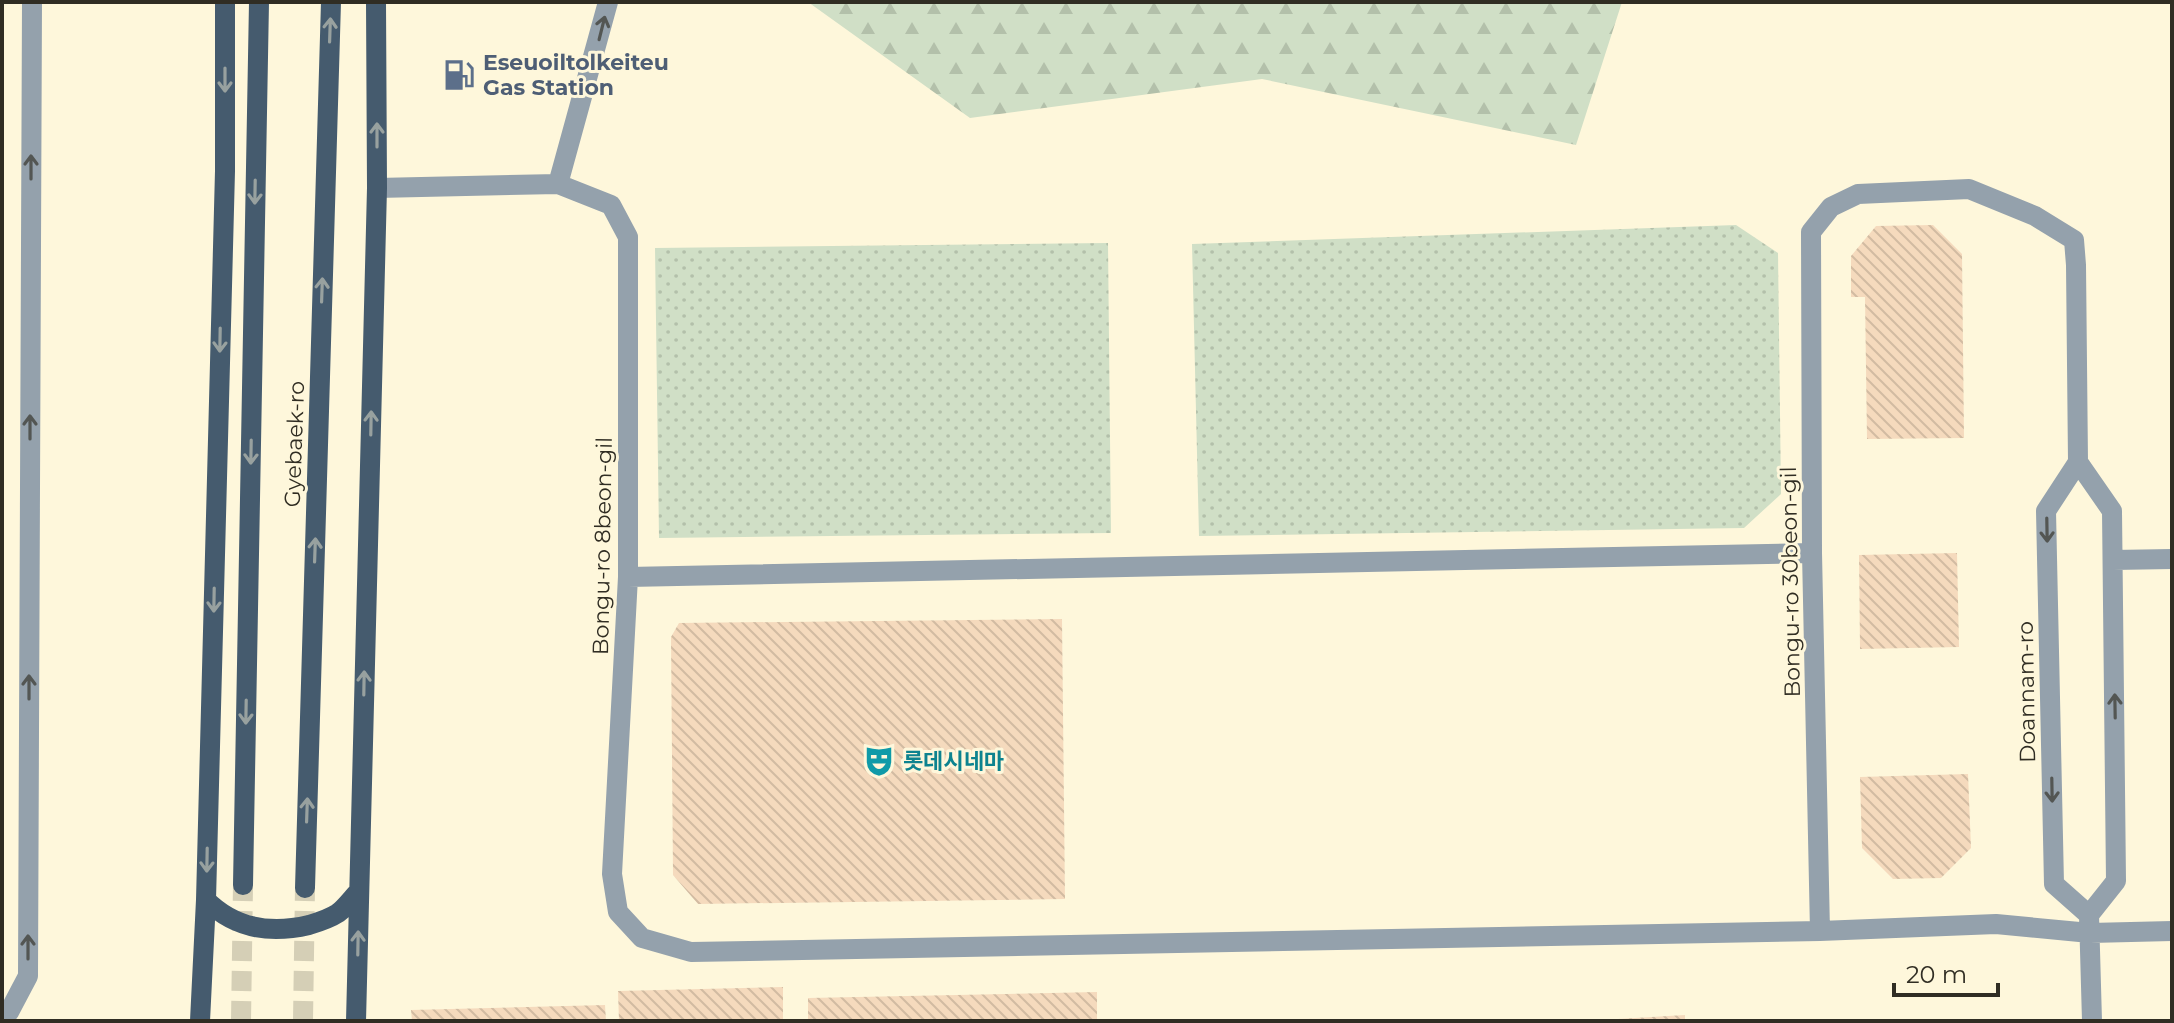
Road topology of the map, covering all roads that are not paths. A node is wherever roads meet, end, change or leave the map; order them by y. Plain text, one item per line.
1 (32, 2) edge
2 (225, 2) edge
3 (259, 2) edge
4 (331, 2) edge
5 (376, 2) edge
6 (608, 2) edge
7 (558, 184) junction
8 (377, 188) junction
9 (2078, 462) junction
10 (1812, 553) junction
11 (2172, 559) edge
12 (2113, 560) junction
13 (628, 577) junction
14 (243, 885) tunnel mouth
15 (305, 888) tunnel mouth
16 (359, 891) junction
17 (206, 900) junction
18 (2090, 924) junction
19 (1820, 931) junction
20 (2172, 931) edge
21 (2, 1016) edge
22 (200, 1021) edge
23 (356, 1021) edge
24 (2092, 1021) edge

21 -> 1 street
2 -> 17 main road
3 -> 14 main road, Gyebaek-ro
15 -> 4 main road, Gyebaek-ro
8 -> 5 main road
7 -> 6 street
7 - 8 street
7 - 13 street, Bongu-ro 8beon-gil
16 -> 8 main road
9 - 10 street, Bongu-ro 30beon-gil
9 - 12 street
9 -> 18 street, Doannam-ro
10 - 13 street
10 - 19 street, Bongu-ro 30beon-gil
11 - 12 street
18 -> 12 street
13 - 19 street, Bongu-ro 8beon-gil
16 - 17 main road
23 -> 16 main road
17 - 22 main road
18 - 19 street
18 - 20 street
18 - 24 street

